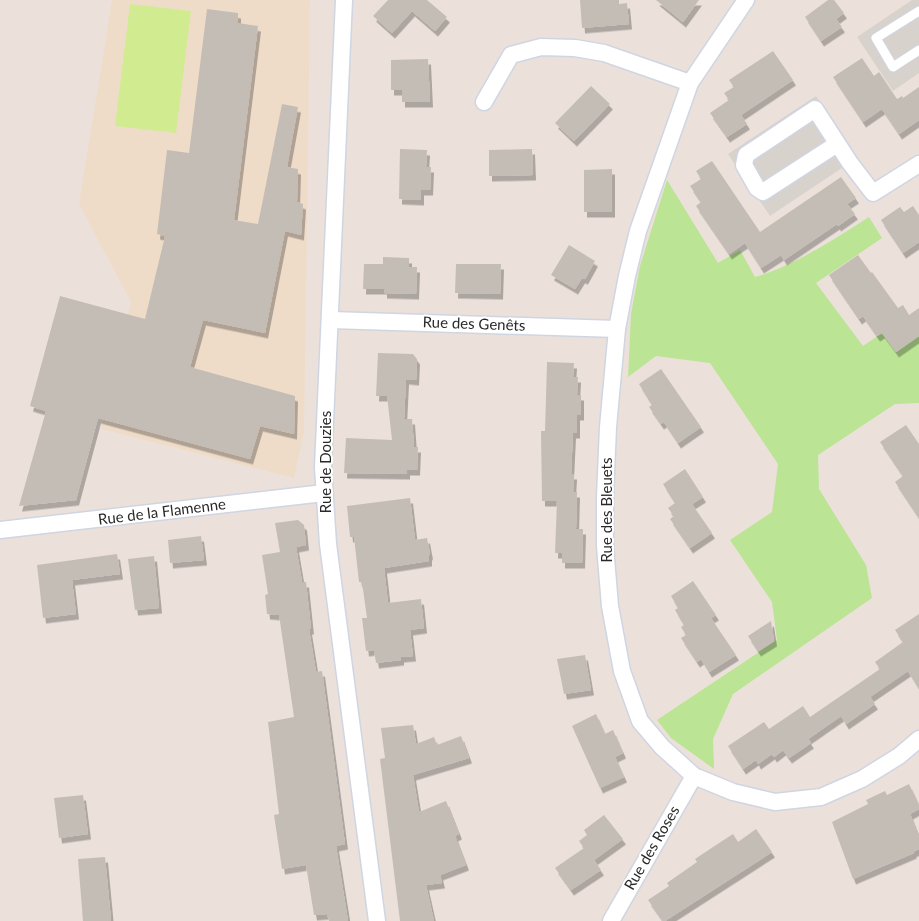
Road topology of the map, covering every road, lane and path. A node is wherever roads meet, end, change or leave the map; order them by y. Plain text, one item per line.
1 (344, 0) edge
2 (746, 0) edge
3 (919, 12) edge
4 (919, 50) edge
5 (690, 83) junction
6 (484, 102) dead end
7 (837, 144) junction
8 (919, 164) edge
9 (331, 320) junction
10 (617, 329) junction
11 (324, 493) junction
12 (0, 530) edge
13 (919, 738) edge
14 (694, 776) junction
15 (377, 921) edge
16 (611, 921) edge

1 - 9 street, Rue de Douzies
2 - 5 street, Rue des Bleuets
3 - 4 lane
5 - 6 street
5 - 10 street, Rue des Bleuets
7 - 7 street
7 - 8 street
9 - 10 street, Rue des Genêts
9 - 11 street, Rue de Douzies
10 - 14 street, Rue des Bleuets
11 - 12 street, Rue de la Flamenne
11 - 15 street, Rue de Douzies
13 - 14 street, Rue des Bleuets
14 - 16 street, Rue des Roses

